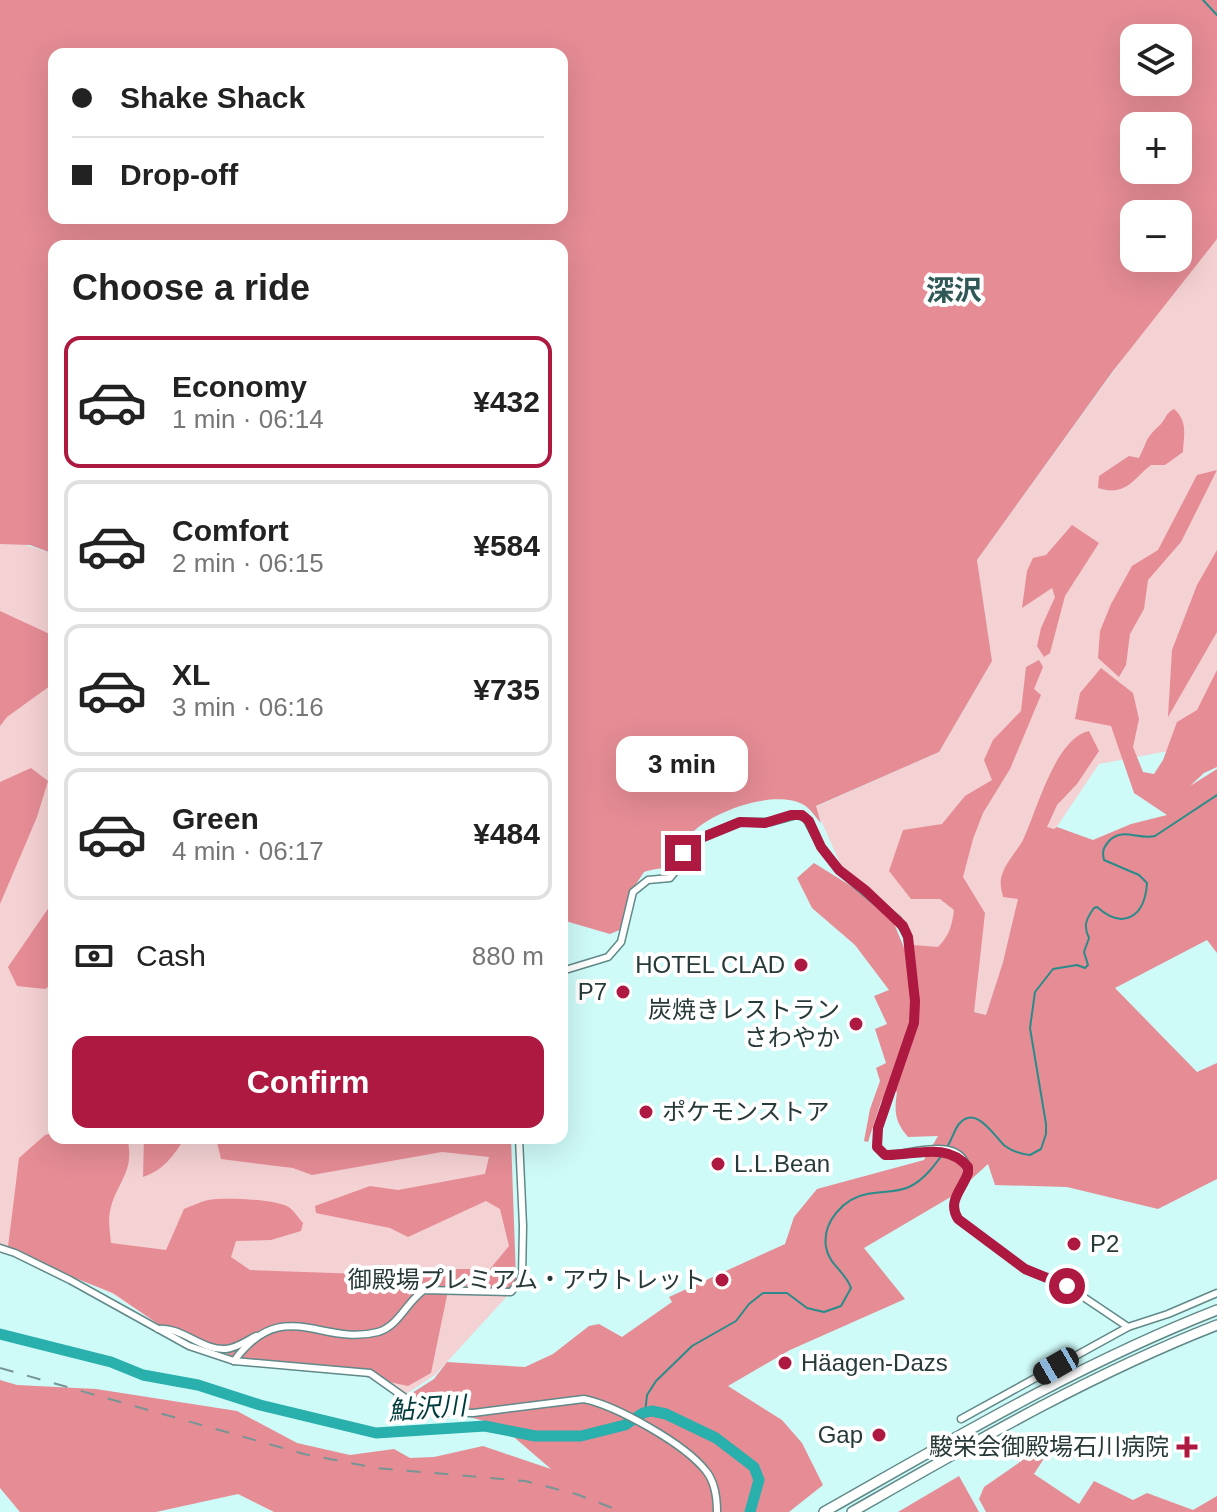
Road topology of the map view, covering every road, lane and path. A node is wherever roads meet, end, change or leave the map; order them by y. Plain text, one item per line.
1 (568, 969) edge
2 (519, 1144) edge
3 (0, 1248) edge
4 (1217, 1293) edge
5 (1217, 1310) edge
6 (1217, 1325) edge
7 (1128, 1327) junction
8 (158, 1329) junction
9 (261, 1336) junction
10 (234, 1361) junction
11 (961, 1419) dead end
12 (717, 1512) edge
13 (824, 1512) edge
14 (852, 1512) edge

1 - 7 street
2 - 9 street
3 - 8 street
4 - 7 street
5 - 13 highway
6 - 14 highway
7 - 11 street
8 - 9 street
8 - 10 street
9 - 10 street
10 - 12 street

